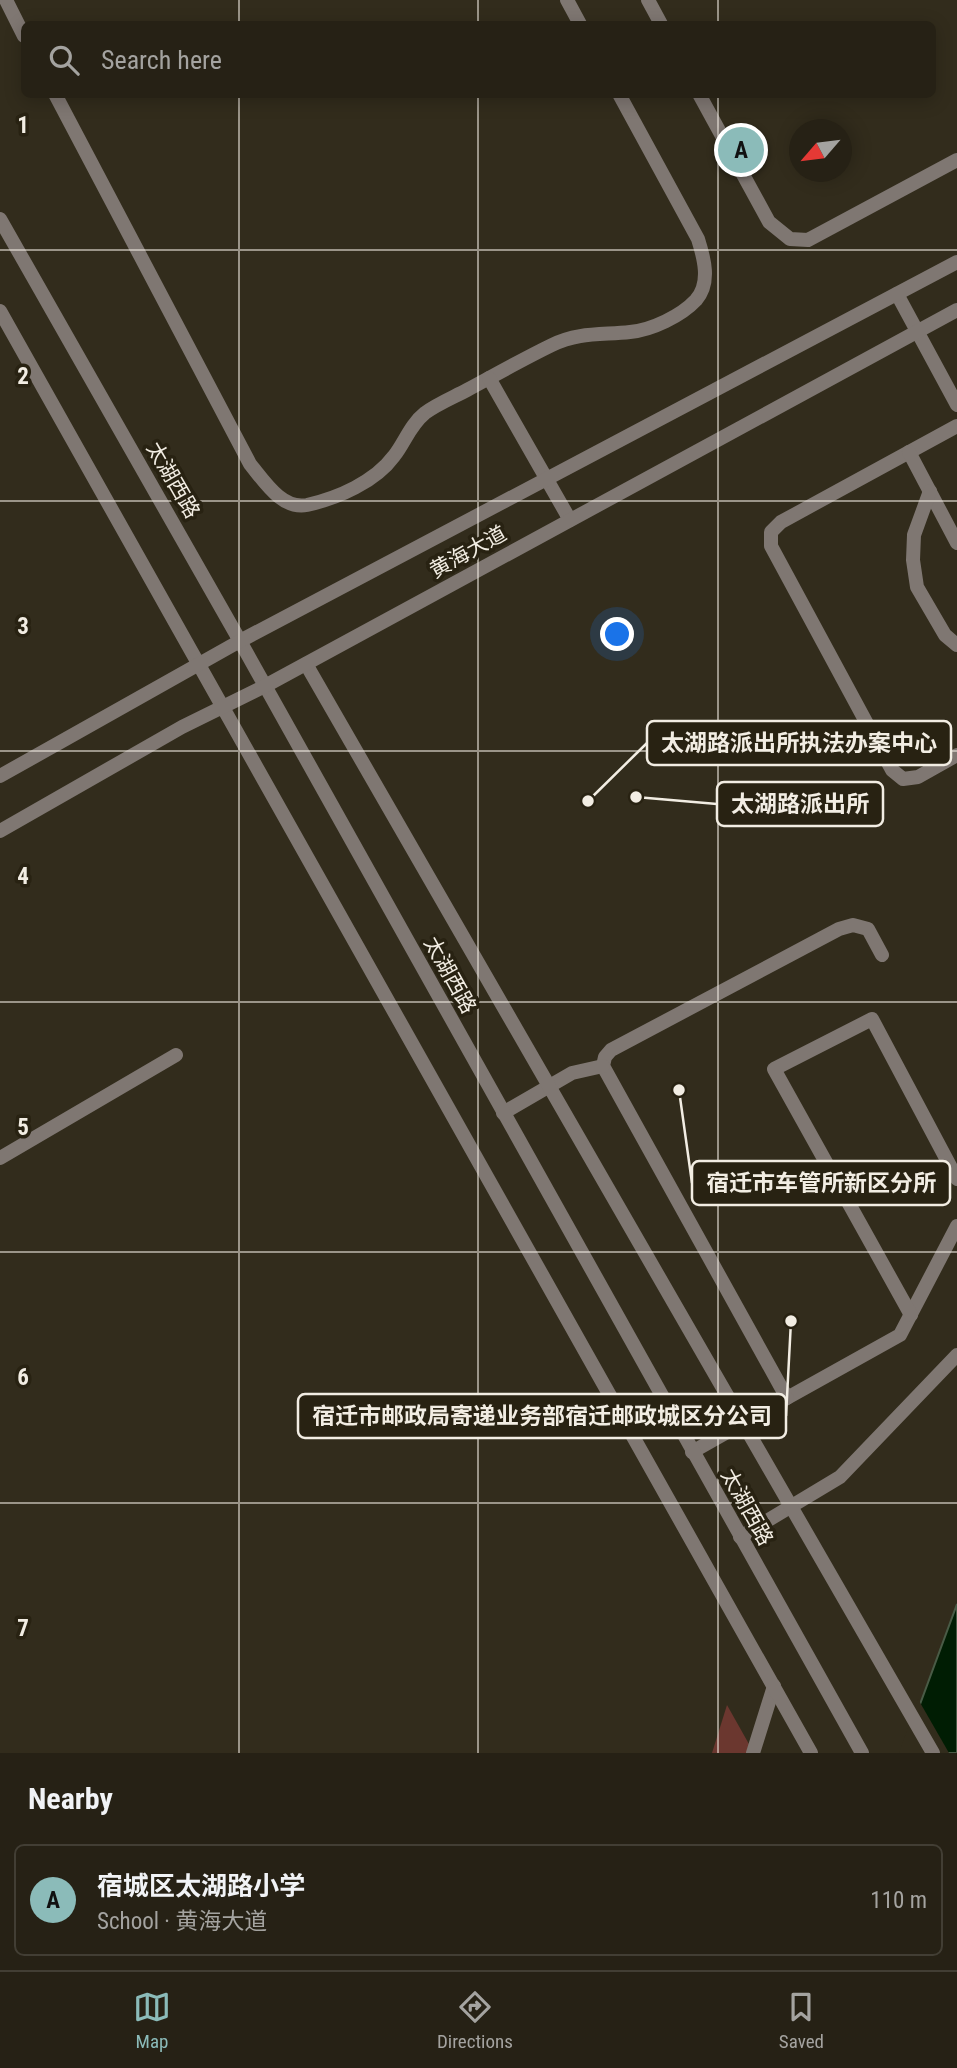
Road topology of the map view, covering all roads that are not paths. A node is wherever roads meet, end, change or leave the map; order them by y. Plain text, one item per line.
1 (6, 0) edge
2 (567, 0) edge
3 (648, 0) edge
4 (578, 21) edge
5 (660, 21) edge
6 (21, 30) edge
7 (57, 98) edge
8 (621, 98) edge
9 (701, 98) edge
10 (957, 160) edge
11 (0, 219) edge
12 (957, 262) edge
13 (897, 294) junction
14 (957, 310) edge
15 (0, 311) edge
16 (917, 332) junction
17 (489, 378) junction
18 (957, 405) edge
19 (957, 426) edge
20 (909, 452) junction
21 (547, 479) junction
22 (930, 491) junction
23 (570, 520) junction
24 (957, 544) edge
25 (240, 642) junction
26 (957, 646) edge
27 (200, 664) junction
28 (306, 664) junction
29 (265, 687) junction
30 (222, 707) junction
31 (957, 755) edge
32 (0, 776) edge
33 (0, 831) edge
34 (882, 955) dead end
35 (176, 1055) dead end
36 (603, 1066) junction
37 (549, 1086) junction
38 (503, 1113) junction
39 (0, 1158) edge
40 (957, 1179) edge
41 (957, 1226) edge
42 (911, 1315) junction
43 (957, 1355) edge
44 (787, 1398) junction
45 (743, 1424) junction
46 (692, 1452) junction
47 (791, 1507) junction
48 (740, 1536) junction
49 (774, 1686) junction
50 (753, 1753) edge
51 (811, 1753) edge
52 (862, 1753) edge
53 (933, 1753) edge

1 - 6 street
2 - 4 street
3 - 5 street
7 - 17 street
8 - 17 street
9 - 10 street
11 - 25 street, 太湖西路
12 - 13 street, 黄海大道
13 - 16 street
13 - 21 street, 黄海大道
14 - 16 street, 黄海大道
15 - 27 street
16 - 18 street
16 - 23 street, 黄海大道
17 - 21 street
19 - 20 street
20 - 22 street
20 - 31 street
21 - 23 street
21 - 25 street, 黄海大道
22 - 24 street
22 - 26 street
23 - 28 street, 黄海大道
25 - 27 street, 黄海大道
25 - 29 street, 太湖西路
27 - 30 street
27 - 32 street, 黄海大道
28 - 29 street, 黄海大道
28 - 37 street
29 - 30 street, 黄海大道
29 - 38 street, 太湖西路
30 - 33 street, 黄海大道
30 - 49 street
34 - 36 street
35 - 39 street
36 - 37 street
36 - 44 street
37 - 38 street
37 - 45 street
38 - 46 street, 太湖西路
40 - 42 street
41 - 42 street
42 - 44 street
43 - 47 street
44 - 45 street
45 - 46 street
45 - 47 street
46 - 48 street, 太湖西路
47 - 48 street
47 - 53 street
48 - 52 street, 太湖西路
49 - 50 street
49 - 51 street

